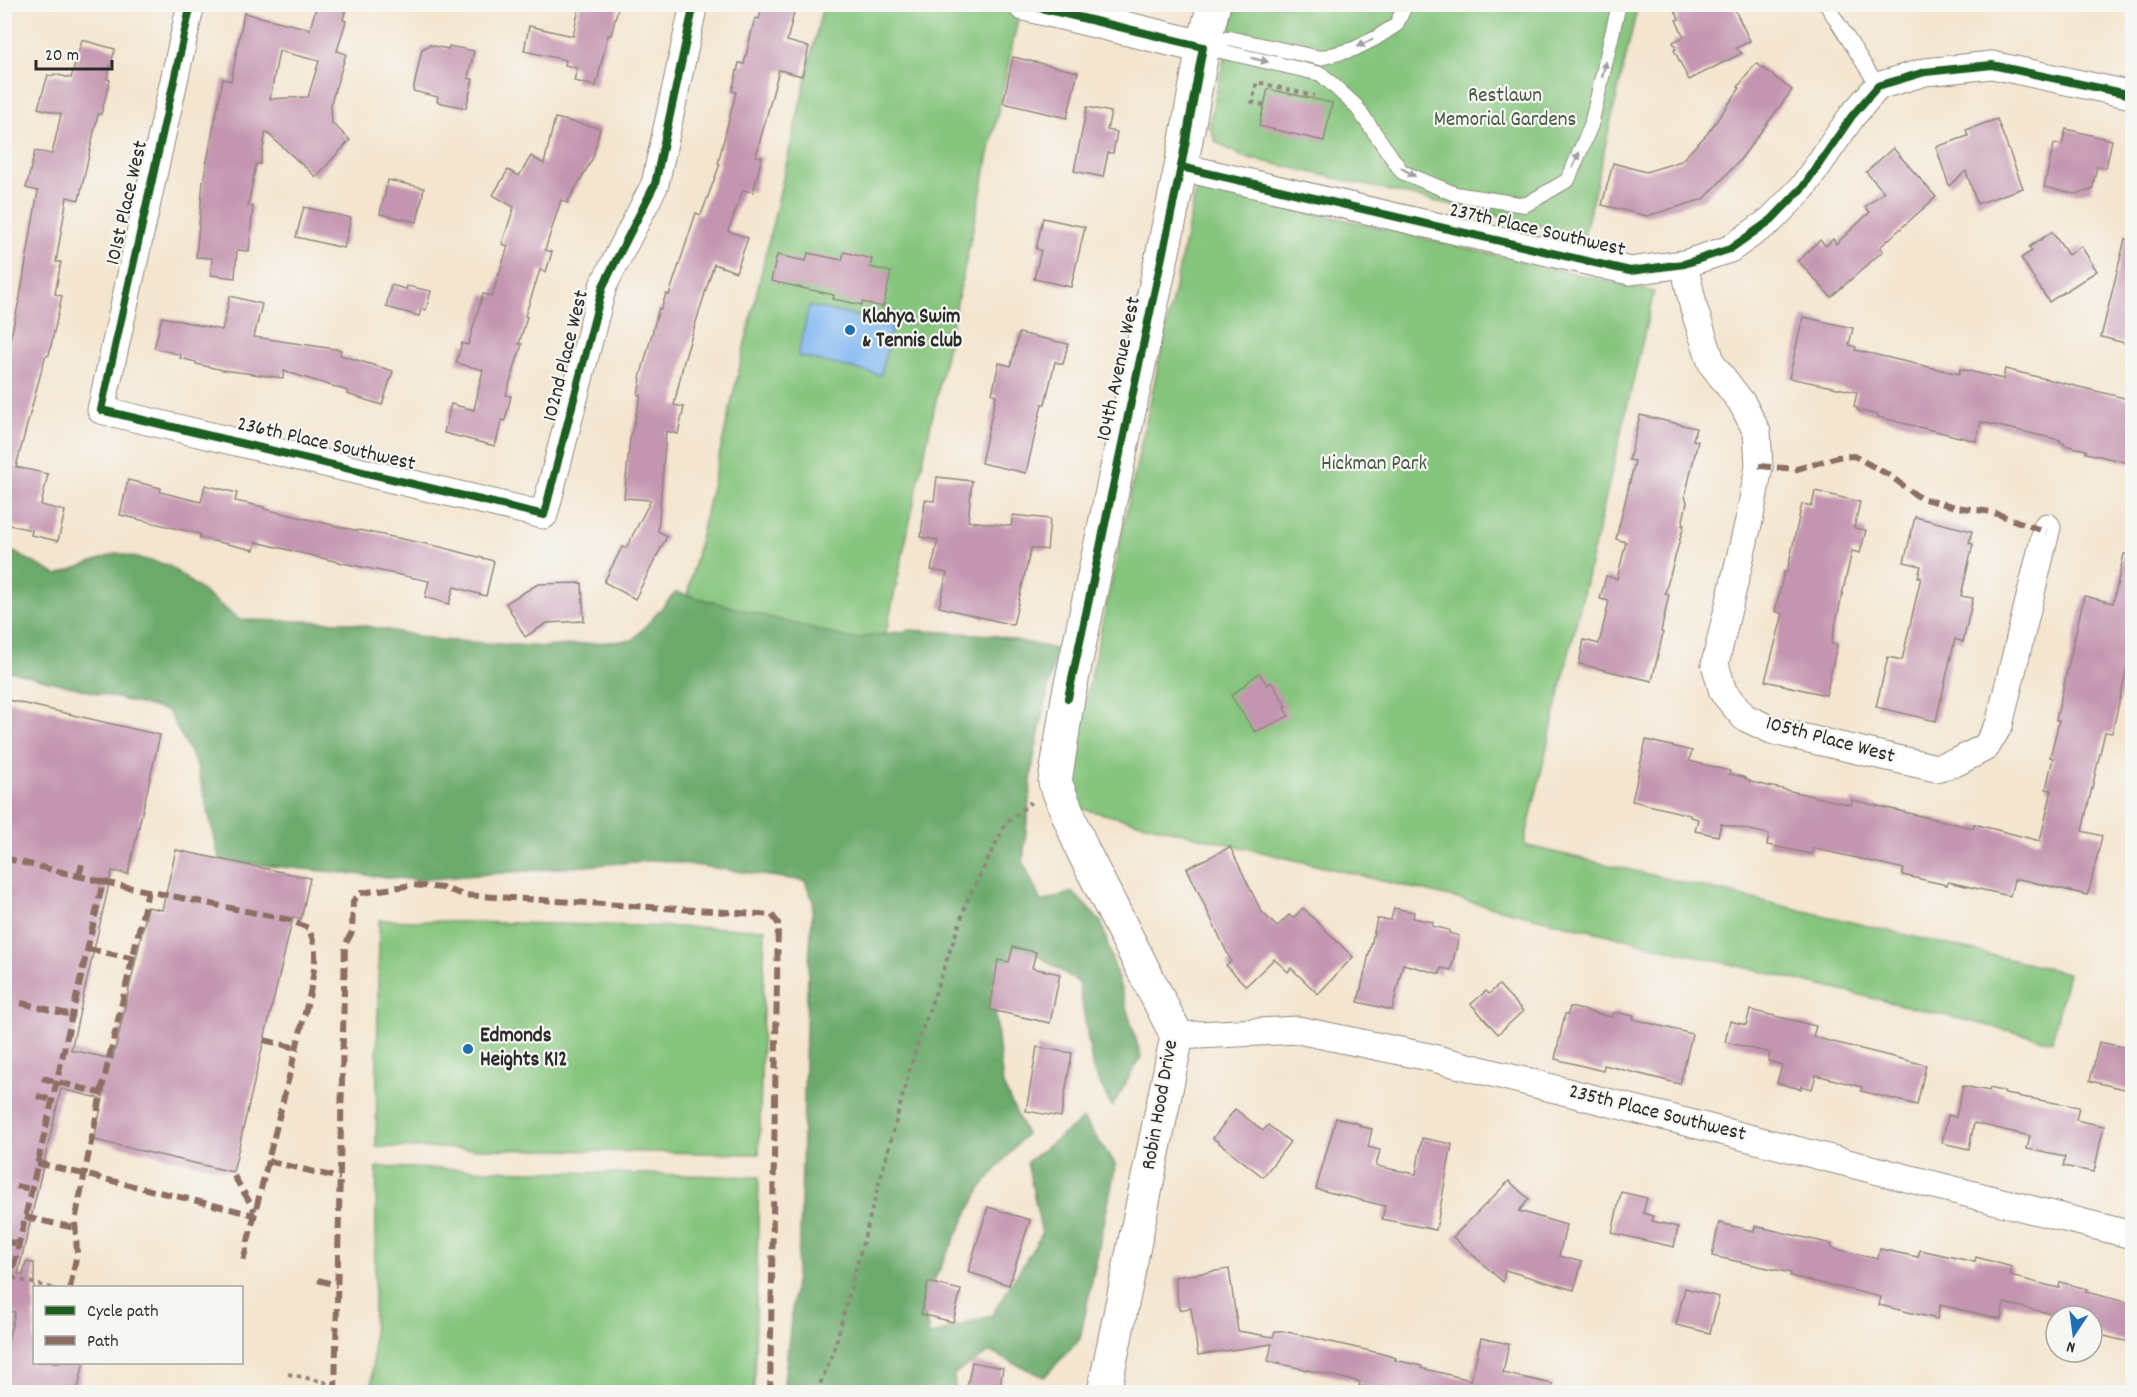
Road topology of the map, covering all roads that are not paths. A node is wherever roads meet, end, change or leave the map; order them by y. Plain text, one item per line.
1 (190, 4) edge
2 (694, 4) edge
3 (1024, 4) edge
4 (1214, 4) edge
5 (1406, 4) edge
6 (1619, 4) edge
7 (1826, 4) edge
8 (1203, 47) junction
9 (1878, 86) junction
10 (2133, 95) edge
11 (1181, 167) junction
12 (1684, 264) junction
13 (100, 410) joint
14 (544, 515) joint
15 (2047, 527) dead end
16 (1055, 782) joint
17 (1177, 1036) junction
18 (2133, 1235) edge
19 (1107, 1392) edge

1 - 13 street, 101st Place West
2 - 14 street, 102nd Place West
3 - 8 street
4 - 8 street, 104th Avenue West
5 -> 8 lane
8 -> 6 lane
7 - 9 lane
8 - 11 street, 104th Avenue West
9 - 10 street
9 - 12 street, 237th Place Southwest
11 - 12 street, 237th Place Southwest
11 - 16 street, 104th Avenue West
12 - 15 street, 105th Place West
13 - 14 street, 236th Place Southwest
16 - 17 street, Robin Hood Drive
17 - 18 street, 235th Place Southwest
17 - 19 street, Robin Hood Drive

